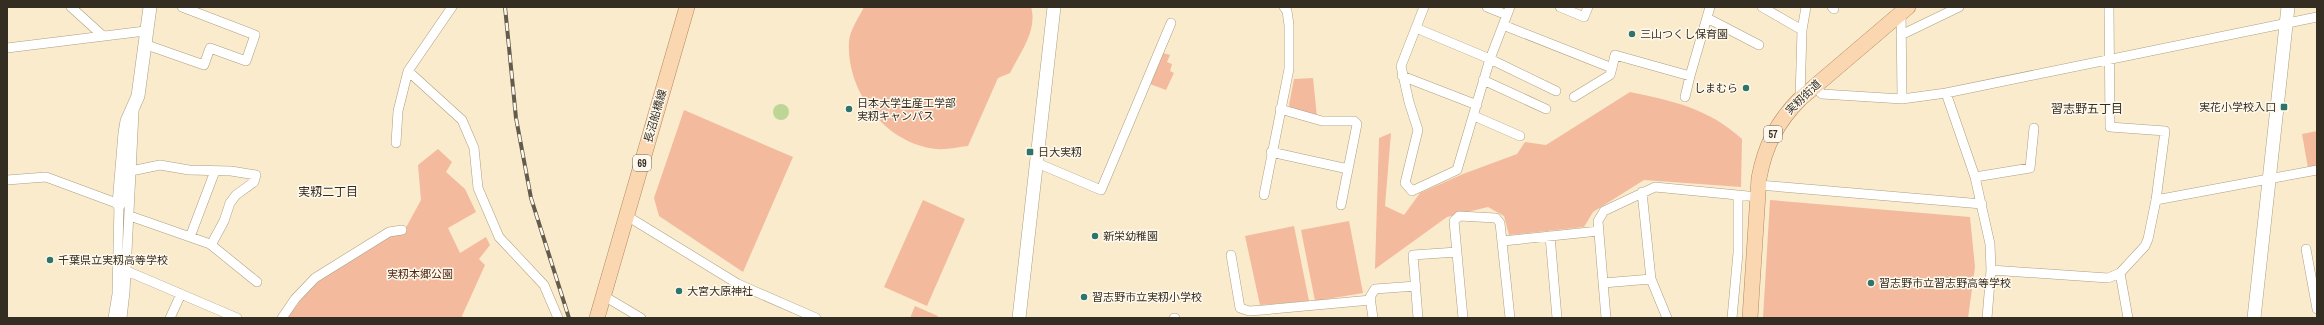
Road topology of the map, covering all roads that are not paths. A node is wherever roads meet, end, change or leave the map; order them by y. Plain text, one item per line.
1 (71, 7) edge
2 (150, 7) edge
3 (182, 7) edge
4 (452, 7) edge
5 (687, 7) edge
6 (1054, 7) edge
7 (1424, 7) edge
8 (1487, 7) edge
9 (1560, 7) edge
10 (1588, 7) edge
11 (1710, 7) edge
12 (1762, 7) edge
13 (1806, 7) edge
14 (1958, 7) edge
15 (2109, 7) edge
16 (2288, 7) edge
17 (1287, 8) edge
18 (1904, 9) edge
19 (1508, 11) edge
20 (2317, 17) edge
21 (1707, 18) junction
22 (1171, 22) dead end
23 (2286, 24) junction
24 (1503, 26) junction
25 (1416, 28) junction
26 (1802, 30) junction
27 (1901, 35) junction
28 (103, 36) junction
29 (145, 38) junction
30 (1759, 45) dead end
31 (7, 48) edge
32 (1490, 59) junction
33 (2110, 61) junction
34 (1612, 68) junction
35 (408, 71) junction
36 (1402, 76) junction
37 (1690, 76) junction
38 (1484, 80) junction
39 (1814, 86) junction
40 (1556, 91) dead end
41 (1946, 93) junction
42 (1574, 97) dead end
43 (1684, 98) dead end
44 (1800, 99) junction
45 (1902, 99) junction
46 (1477, 105) junction
47 (134, 108) junction
48 (1280, 109) junction
49 (1546, 109) dead end
50 (1474, 116) junction
51 (2034, 128) dead end
52 (1520, 136) dead end
53 (396, 143) dead end
54 (1271, 152) junction
55 (1037, 163) junction
56 (1348, 168) junction
57 (2317, 170) edge
58 (131, 171) junction
59 (215, 171) junction
60 (1975, 177) junction
61 (2268, 179) junction
62 (7, 180) edge
63 (1758, 191) junction
64 (1642, 192) junction
65 (1264, 195) dead end
66 (1738, 196) junction
67 (2156, 200) junction
68 (119, 204) junction
69 (1982, 204) junction
70 (1341, 205) dead end
71 (130, 216) junction
72 (627, 216) junction
73 (402, 230) dead end
74 (1599, 231) junction
75 (1550, 236) junction
76 (190, 237) junction
77 (1503, 241) junction
78 (211, 245) junction
79 (2306, 249) dead end
80 (1457, 252) junction
81 (1231, 255) dead end
82 (1991, 270) junction
83 (126, 271) junction
84 (2120, 273) junction
85 (1651, 279) junction
86 (257, 282) dead end
87 (1603, 283) junction
88 (1416, 286) junction
89 (181, 294) junction
90 (604, 296) junction
91 (1371, 300) junction
92 (2317, 309) edge
93 (1256, 312) edge
94 (219, 314) edge
95 (113, 318) edge
96 (122, 318) edge
97 (170, 318) edge
98 (237, 318) edge
99 (282, 318) edge
100 (558, 318) edge
101 (597, 318) edge
102 (642, 318) edge
103 (816, 318) edge
104 (1019, 318) edge
105 (1373, 318) edge
106 (1418, 318) edge
107 (1463, 318) edge
108 (1510, 318) edge
109 (1557, 318) edge
110 (1606, 318) edge
111 (1667, 318) edge
112 (1732, 318) edge
113 (1750, 318) edge
114 (1987, 318) edge
115 (2128, 318) edge
116 (2254, 318) edge

1 - 28 street
2 - 29 street
3 - 29 street
4 - 35 street
5 - 72 main road, 長沼船橋線 / 69
6 - 55 street
7 - 25 street
8 - 19 street
9 - 10 street
11 - 21 street
12 - 26 street
13 - 26 street
14 - 27 street
15 - 33 street
16 - 23 street
17 - 48 street
18 - 27 street
18 - 39 main road, 実籾街道 / 57
19 - 24 street
20 - 23 street
21 - 30 street
21 - 37 street
22 - 55 street
23 - 33 street
23 - 61 street
24 - 32 street
24 - 34 street
25 - 32 street
25 - 36 street
26 - 44 street
27 - 45 street
28 - 29 street
28 - 31 street
29 - 47 street
32 - 38 street
32 - 40 street
33 - 41 street
33 - 67 street
34 - 37 street
34 - 42 street
35 - 53 street
35 - 100 street
36 - 46 street
36 - 50 street
37 - 43 street
38 - 46 street
38 - 49 street
39 - 44 main road, 実籾街道 / 57
39 - 45 street
41 - 45 street
41 - 60 street
44 - 63 main road, 実籾街道 / 57
46 - 50 street
47 - 58 street
47 - 68 street
48 - 54 street
48 - 56 street
50 - 52 street
51 - 60 street
54 - 56 street
54 - 65 street
55 - 104 street
56 - 70 street
57 - 61 street
58 - 59 street
58 - 71 street
59 - 76 street
59 - 78 street
60 - 69 street
61 - 67 street
61 - 116 street
62 - 68 street
63 - 66 street
63 - 69 street
63 - 113 main road, 実籾街道 / 57
64 - 66 street
64 - 74 street
64 - 85 street
66 - 112 street
67 - 84 street
68 - 95 street
69 - 82 street
71 - 76 street
71 - 83 street
72 - 90 main road, 長沼船橋線 / 69
72 - 103 street
73 - 99 street
74 - 75 street
74 - 87 street
75 - 77 street
75 - 109 street
76 - 78 street
77 - 80 street
77 - 108 street
78 - 86 street
79 - 92 street
80 - 88 street
80 - 107 street
81 - 93 street
82 - 84 street
82 - 114 street
83 - 89 street
83 - 96 street
84 - 115 street
85 - 87 street
85 - 111 street
87 - 110 street
88 - 91 street
88 - 106 street
89 - 94 street
89 - 97 street
90 - 101 main road, 長沼船橋線 / 69
90 - 102 street
91 - 93 street
91 - 105 street
94 - 98 street

